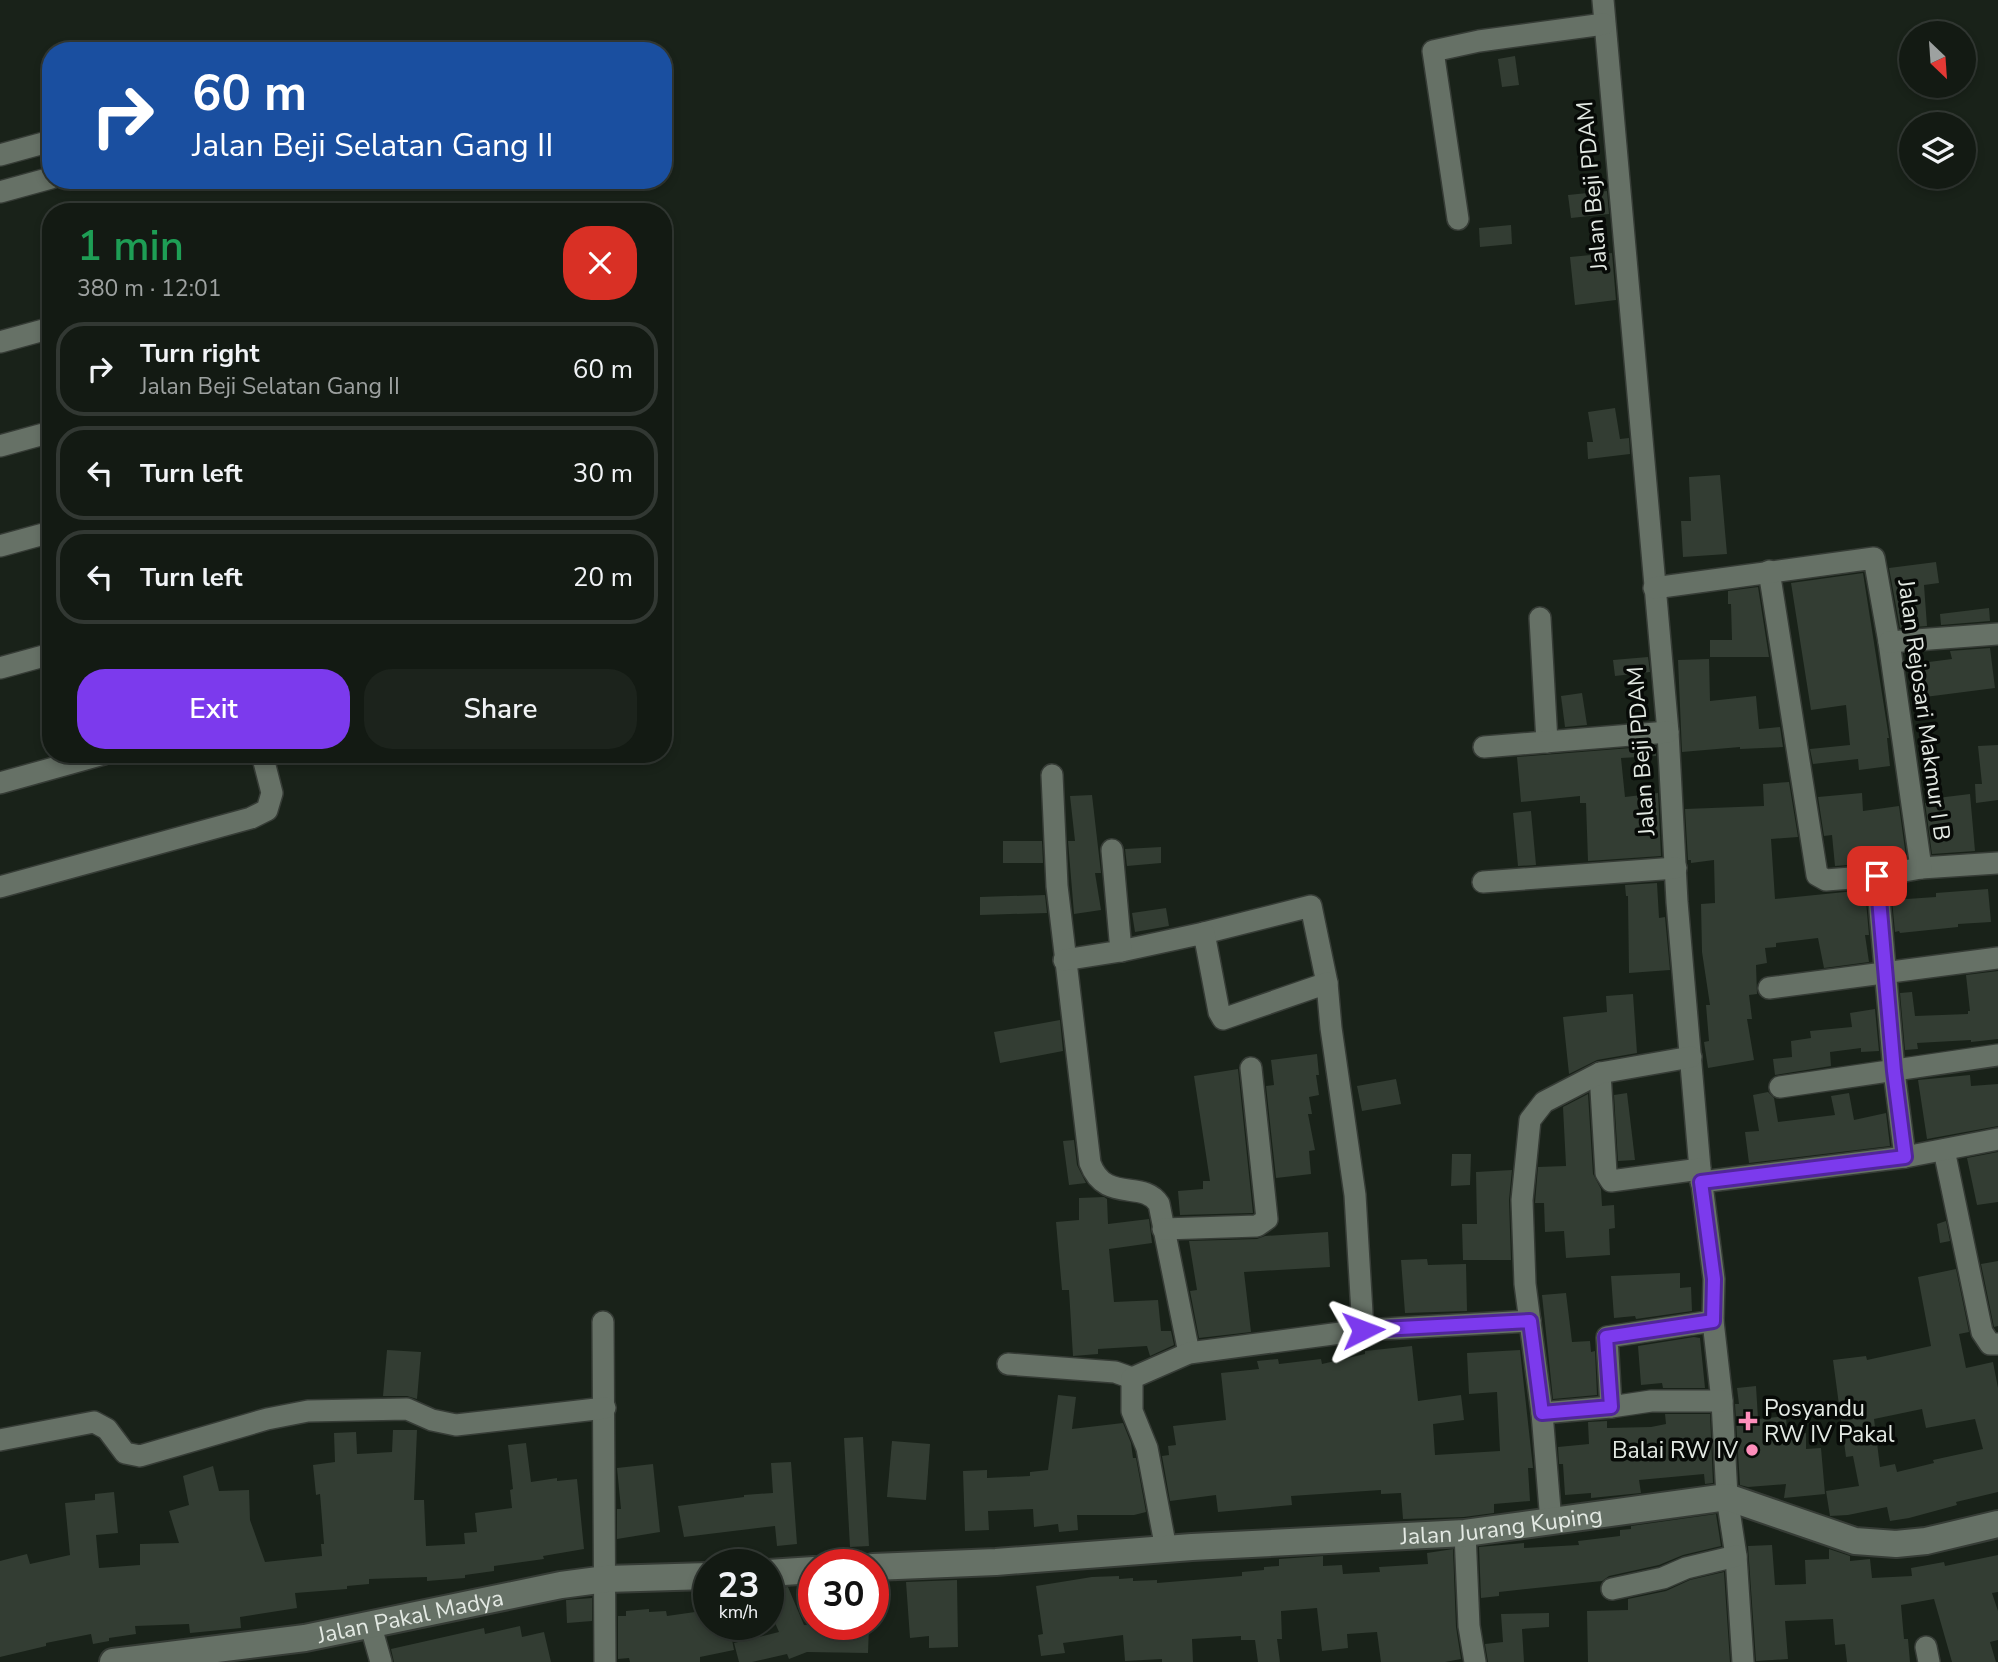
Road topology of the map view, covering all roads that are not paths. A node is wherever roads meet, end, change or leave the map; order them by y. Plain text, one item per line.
1 (1603, 0) edge
2 (1604, 24) junction
3 (42, 143) edge
4 (0, 155) edge
5 (42, 180) edge
6 (0, 192) edge
7 (1458, 219) dead end
8 (42, 330) edge
9 (0, 342) edge
10 (42, 434) edge
11 (0, 446) edge
12 (42, 535) edge
13 (0, 547) edge
14 (1769, 571) junction
15 (1654, 587) junction
16 (1540, 618) dead end
17 (1998, 634) edge
18 (1889, 642) junction
19 (42, 656) edge
20 (0, 668) edge
21 (1668, 732) junction
22 (1547, 742) junction
23 (1484, 747) dead end
24 (72, 763) edge
25 (264, 763) edge
26 (1052, 775) dead end
27 (0, 783) edge
28 (1112, 850) dead end
29 (1998, 863) edge
30 (1676, 868) junction
31 (1921, 868) junction
32 (1877, 876) junction
33 (1483, 882) dead end
34 (0, 887) edge
35 (1205, 933) junction
36 (1121, 951) junction
37 (1998, 958) edge
38 (1064, 960) junction
39 (1885, 974) junction
40 (1327, 983) junction
41 (1769, 988) dead end
42 (1998, 1055) edge
43 (1691, 1057) junction
44 (1251, 1068) dead end
45 (1894, 1071) junction
46 (1600, 1073) junction
47 (1780, 1087) dead end
48 (1998, 1139) edge
49 (1944, 1150) junction
50 (1905, 1157) junction
51 (1700, 1175) junction
52 (1163, 1229) junction
53 (1530, 1321) junction
54 (1713, 1321) junction
55 (603, 1322) dead end
56 (1363, 1330) junction
57 (1998, 1345) edge
58 (1189, 1353) junction
59 (1008, 1364) dead end
60 (1132, 1378) junction
61 (1722, 1401) junction
62 (1611, 1407) junction
63 (605, 1408) junction
64 (1542, 1413) junction
65 (0, 1440) edge
66 (1727, 1497) junction
67 (1551, 1522) junction
68 (1998, 1524) edge
69 (1465, 1533) junction
70 (1166, 1549) junction
71 (1736, 1556) junction
72 (889, 1566) edge
73 (693, 1576) edge
74 (606, 1579) junction
75 (1612, 1589) dead end
76 (370, 1623) junction
77 (113, 1662) edge
78 (381, 1662) edge
79 (605, 1662) edge
80 (1475, 1662) edge
81 (1743, 1662) edge

1 - 2 street, Jalan Beji PDAM
2 - 7 street
2 - 15 street, Jalan Beji PDAM
3 - 4 street
5 - 6 street
8 - 9 street
10 - 11 street
12 - 13 street
14 - 15 street
14 - 18 street, Jalan Rejosari Makmur I B
14 - 32 street
15 - 21 street, Jalan Beji PDAM
16 - 22 street
17 - 18 street
18 - 31 street, Jalan Rejosari Makmur I B
19 - 20 street
21 - 22 street
21 - 30 street, Jalan Beji PDAM
22 - 23 street
24 - 27 street
25 - 34 street
26 - 38 street
28 - 36 street
29 - 31 street
30 - 33 street
30 - 43 street, Jalan Beji PDAM
31 - 32 street
32 - 39 street
35 - 36 street
35 - 40 street
35 - 40 street
36 - 38 street
37 - 39 street
38 - 52 street
39 - 41 street
39 - 45 street
40 - 56 street
42 - 45 street
43 - 46 street
43 - 51 street, Jalan Beji PDAM
44 - 52 street
45 - 47 street
45 - 50 street
46 - 51 street
46 - 53 street
48 - 49 street
49 - 50 street
49 - 57 street
50 - 51 street
51 - 54 street, Jalan Beji PDAM
52 - 58 street
53 - 56 street
53 - 64 street
54 - 61 street, Jalan Beji PDAM
54 - 62 street
55 - 63 street
56 - 58 street
58 - 60 street
59 - 60 street
60 - 70 street
61 - 62 street
61 - 66 street, Jalan Beji PDAM
62 - 64 street
63 - 65 street
63 - 74 street
64 - 67 street
66 - 67 street, Jalan Jurang Kuping
66 - 68 street, Jalan Jurang Kuping
66 - 71 street, Jalan Beji PDAM
67 - 69 street, Jalan Jurang Kuping
69 - 70 street, Jalan Jurang Kuping
69 - 80 street
70 - 72 street, Jalan Jurang Kuping
71 - 75 street
71 - 81 street, Jalan Beji PDAM
73 - 74 street, Jalan Pakal Madya
74 - 76 street, Jalan Pakal Madya
74 - 79 street
76 - 77 street, Jalan Pakal Madya
76 - 78 street

